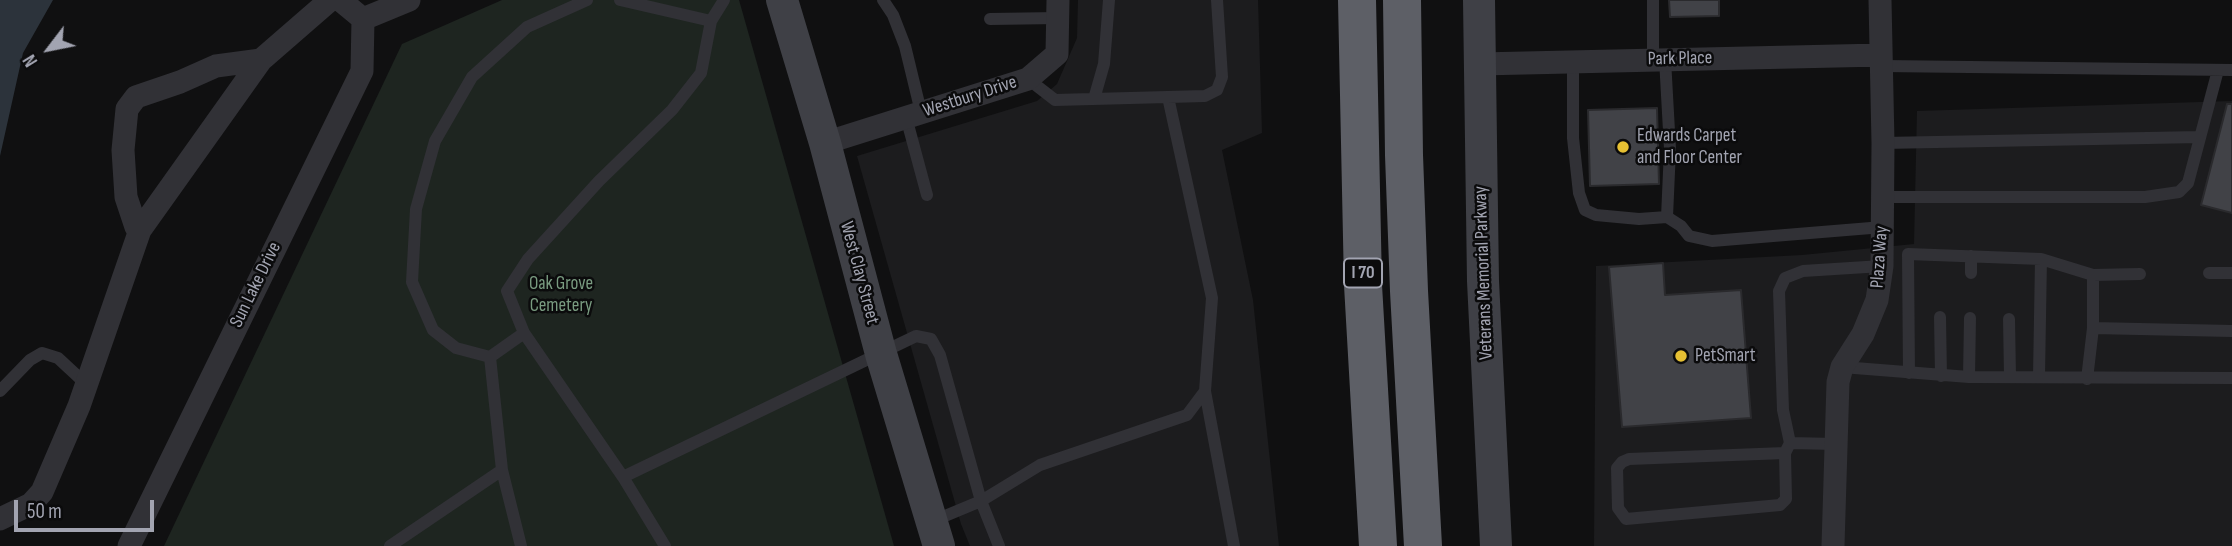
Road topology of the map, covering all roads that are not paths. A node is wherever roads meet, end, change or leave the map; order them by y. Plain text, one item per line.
1 (330, 0) edge
2 (340, 0) edge
3 (409, 0) edge
4 (587, 0) edge
5 (620, 0) edge
6 (724, 0) edge
7 (782, 0) edge
8 (883, 0) edge
9 (1109, 0) edge
10 (1217, 0) edge
11 (1357, 0) edge
12 (1402, 0) edge
13 (1479, 0) edge
14 (1653, 0) edge
15 (1880, 0) edge
16 (1058, 9) edge
17 (363, 19) junction
18 (990, 19) dead end
19 (711, 20) junction
20 (1659, 59) junction
21 (261, 60) junction
22 (1573, 61) junction
23 (1882, 61) junction
24 (1479, 64) junction
25 (2218, 69) junction
26 (2232, 69) edge
27 (1028, 79) junction
28 (1168, 97) junction
29 (1094, 99) junction
30 (913, 115) junction
31 (2200, 137) junction
32 (825, 143) junction
33 (1883, 143) junction
34 (928, 195) dead end
35 (1883, 197) junction
36 (1667, 217) junction
37 (1883, 227) junction
38 (141, 230) junction
39 (1938, 254) junction
40 (1971, 256) junction
41 (2009, 258) junction
42 (2041, 259) junction
43 (1882, 267) junction
44 (1940, 270) dead end
45 (1971, 273) dead end
46 (2009, 273) dead end
47 (2209, 273) dead end
48 (2232, 273) edge
49 (2140, 274) dead end
50 (2093, 275) junction
51 (1940, 317) dead end
52 (1970, 318) dead end
53 (2009, 318) dead end
54 (2093, 328) junction
55 (2232, 331) edge
56 (524, 333) junction
57 (881, 354) junction
58 (490, 357) junction
59 (1842, 367) junction
60 (1909, 373) junction
61 (1941, 376) junction
62 (2010, 376) junction
63 (2039, 376) junction
64 (1969, 377) junction
65 (2232, 378) edge
66 (2087, 379) junction
67 (86, 384) junction
68 (0, 391) edge
69 (1205, 391) junction
70 (1835, 444) junction
71 (1787, 448) junction
72 (502, 470) junction
73 (623, 477) junction
74 (981, 501) junction
75 (0, 519) edge
76 (934, 534) edge
77 (129, 546) edge
78 (390, 546) edge
79 (521, 546) edge
80 (665, 546) edge
81 (999, 546) edge
82 (1234, 546) edge
83 (1378, 546) edge
84 (1423, 546) edge
85 (1496, 546) edge
86 (1833, 546) edge

1 - 21 street
2 - 17 street
3 - 17 street
4 - 58 lane
5 - 19 lane
6 - 19 lane
7 - 32 main road, West Clay Street
8 - 30 lane
9 - 29 lane
10 - 28 lane
11 - 83 highway, I 70
12 - 84 highway, I 70
13 - 24 main road, Veterans Memorial Parkway
14 - 20 lane
15 - 23 street, Plaza Way
16 - 18 lane
16 - 27 street, Westbury Drive
17 - 77 street, Sun Lake Drive
19 - 56 lane
20 - 22 street, Park Place
20 - 23 street, Park Place
20 - 36 lane
21 - 38 street
21 - 38 street
22 - 24 street, Park Place
22 - 36 lane
23 - 25 lane
23 - 33 street, Plaza Way
24 - 85 main road, Veterans Memorial Parkway
25 - 26 lane
25 - 31 lane
27 - 29 lane
27 - 30 street, Westbury Drive
28 - 29 lane
28 - 69 lane
30 - 32 street, Westbury Drive
30 - 34 lane
31 - 33 lane
31 - 35 lane
32 - 57 main road, West Clay Street
33 - 35 street, Plaza Way
35 - 37 street, Plaza Way
36 - 37 lane
37 - 43 street, Plaza Way
38 - 67 street
39 - 40 lane
39 - 44 lane
39 - 60 lane
40 - 41 lane
40 - 45 lane
41 - 42 lane
41 - 46 lane
42 - 50 lane
42 - 63 lane
43 - 59 street, Plaza Way
43 - 71 lane
47 - 48 lane
49 - 50 lane
50 - 54 lane
51 - 61 lane
52 - 64 lane
53 - 62 lane
54 - 55 lane
54 - 66 lane
56 - 58 lane
56 - 73 lane
57 - 73 lane
57 - 74 lane
57 - 76 main road, West Clay Street
58 - 72 lane
59 - 60 lane
59 - 70 street, Plaza Way
60 - 61 lane
61 - 64 lane
62 - 63 lane
62 - 64 lane
63 - 66 lane
65 - 66 lane
67 - 68 lane
67 - 75 street
69 - 74 lane
69 - 82 lane
70 - 71 lane
70 - 86 street, Plaza Way
71 - 71 lane
72 - 78 lane
72 - 79 lane
73 - 80 lane
74 - 76 lane
74 - 81 lane

